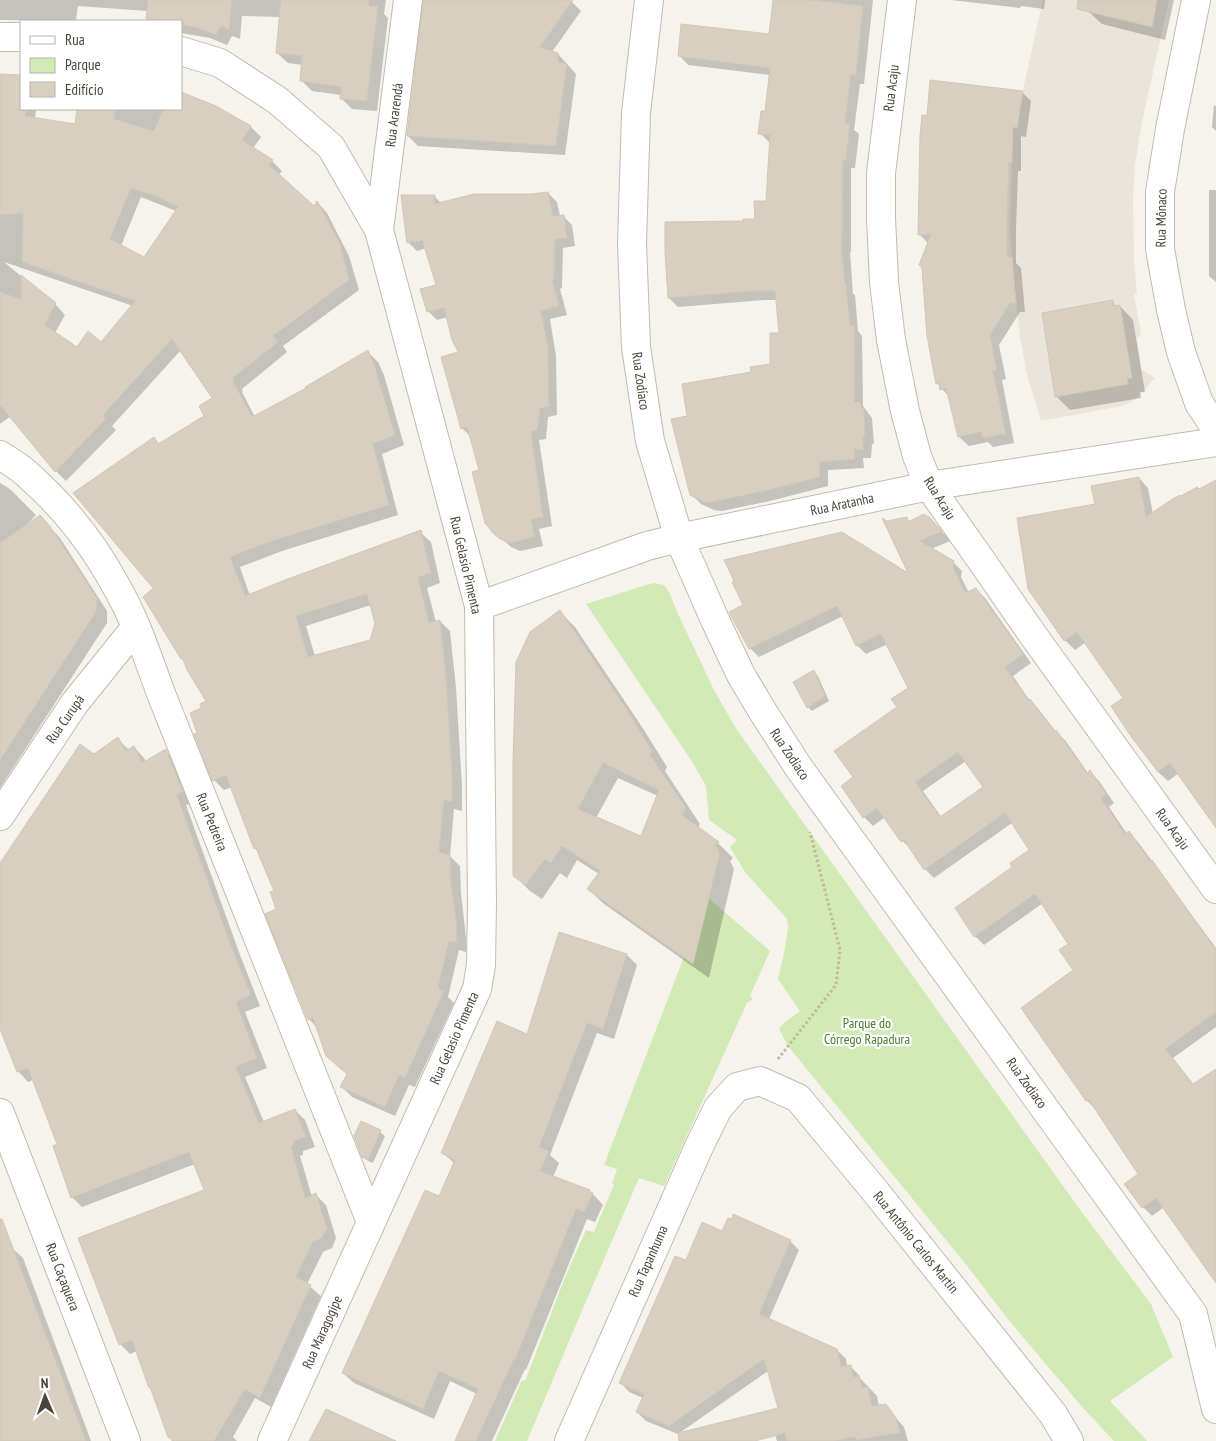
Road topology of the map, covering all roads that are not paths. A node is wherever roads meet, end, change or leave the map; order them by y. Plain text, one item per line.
1 (408, 0) edge
2 (649, 0) edge
3 (902, 0) edge
4 (1196, 0) edge
5 (0, 37) edge
6 (20, 37) edge
7 (182, 51) edge
8 (380, 230) junction
9 (1216, 428) edge
10 (1216, 442) edge
11 (0, 455) edge
12 (929, 486) junction
13 (679, 538) junction
14 (479, 606) junction
15 (136, 627) junction
16 (0, 816) edge
17 (1216, 889) edge
18 (748, 1084) joint
19 (0, 1113) edge
20 (371, 1222) junction
21 (1193, 1314) junction
22 (1216, 1328) edge
23 (1216, 1408) edge
24 (126, 1441) edge
25 (272, 1441) edge
26 (569, 1441) edge
27 (1069, 1441) edge

1 - 8 street, Rua Ararendá
2 - 13 street, Rua Zodíaco
3 - 12 street, Rua Acaju
4 - 9 street, Rua Mônaco
5 - 6 street
7 - 8 street, Rua Gelasio Pimenta
8 - 14 street, Rua Gelasio Pimenta
10 - 12 street, Rua Aratanha
11 - 15 street, Rua Pedreira
12 - 13 street, Rua Aratanha
12 - 17 street, Rua Acaju
13 - 14 street, Rua Aratanha
13 - 21 street, Rua Zodíaco
14 - 20 street, Rua Gelasio Pimenta
15 - 16 street, Rua Curupá
15 - 20 street, Rua Pedreira
18 - 26 street, Rua Tapanhuma
18 - 27 street, Rua Antônio Carlos Martin
19 - 24 street, Rua Caçaquera
20 - 25 street, Rua Maragogipe
21 - 22 street
21 - 23 street, Rua Zodíaco

